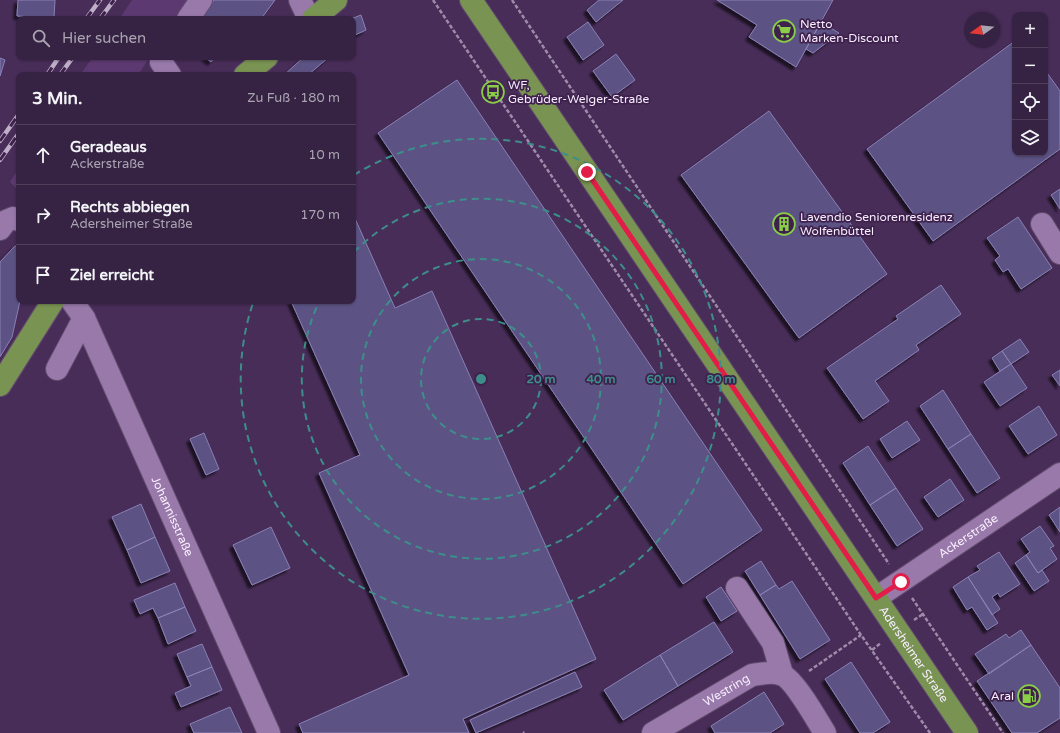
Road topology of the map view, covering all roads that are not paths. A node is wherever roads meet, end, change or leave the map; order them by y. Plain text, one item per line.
1 (202, 0) edge
2 (300, 0) edge
3 (336, 0) edge
4 (471, 0) edge
5 (190, 16) edge
6 (308, 16) edge
7 (317, 16) edge
8 (162, 60) edge
9 (263, 60) edge
10 (168, 72) edge
11 (249, 72) edge
12 (16, 219) edge
13 (1042, 224) dead end
14 (0, 229) edge
15 (1060, 253) edge
16 (51, 304) edge
17 (74, 304) edge
18 (84, 318) junction
19 (57, 369) dead end
20 (0, 385) edge
21 (1060, 474) edge
22 (737, 588) dead end
23 (876, 598) junction
24 (787, 678) junction
25 (269, 733) edge
26 (653, 733) edge
27 (825, 733) edge
28 (967, 733) edge

1 - 5 street
2 - 6 street
3 - 7 main road
4 - 23 main road, Adersheimer Straße
8 - 10 street
9 - 11 main road
12 - 14 street
13 - 15 street
16 - 20 main road
17 - 18 street, Johannisstraße
18 - 19 street
18 - 25 street, Johannisstraße
21 - 23 street, Ackerstraße
22 - 24 street
23 - 28 main road, Adersheimer Straße
24 - 26 street, Westring
24 - 27 street

